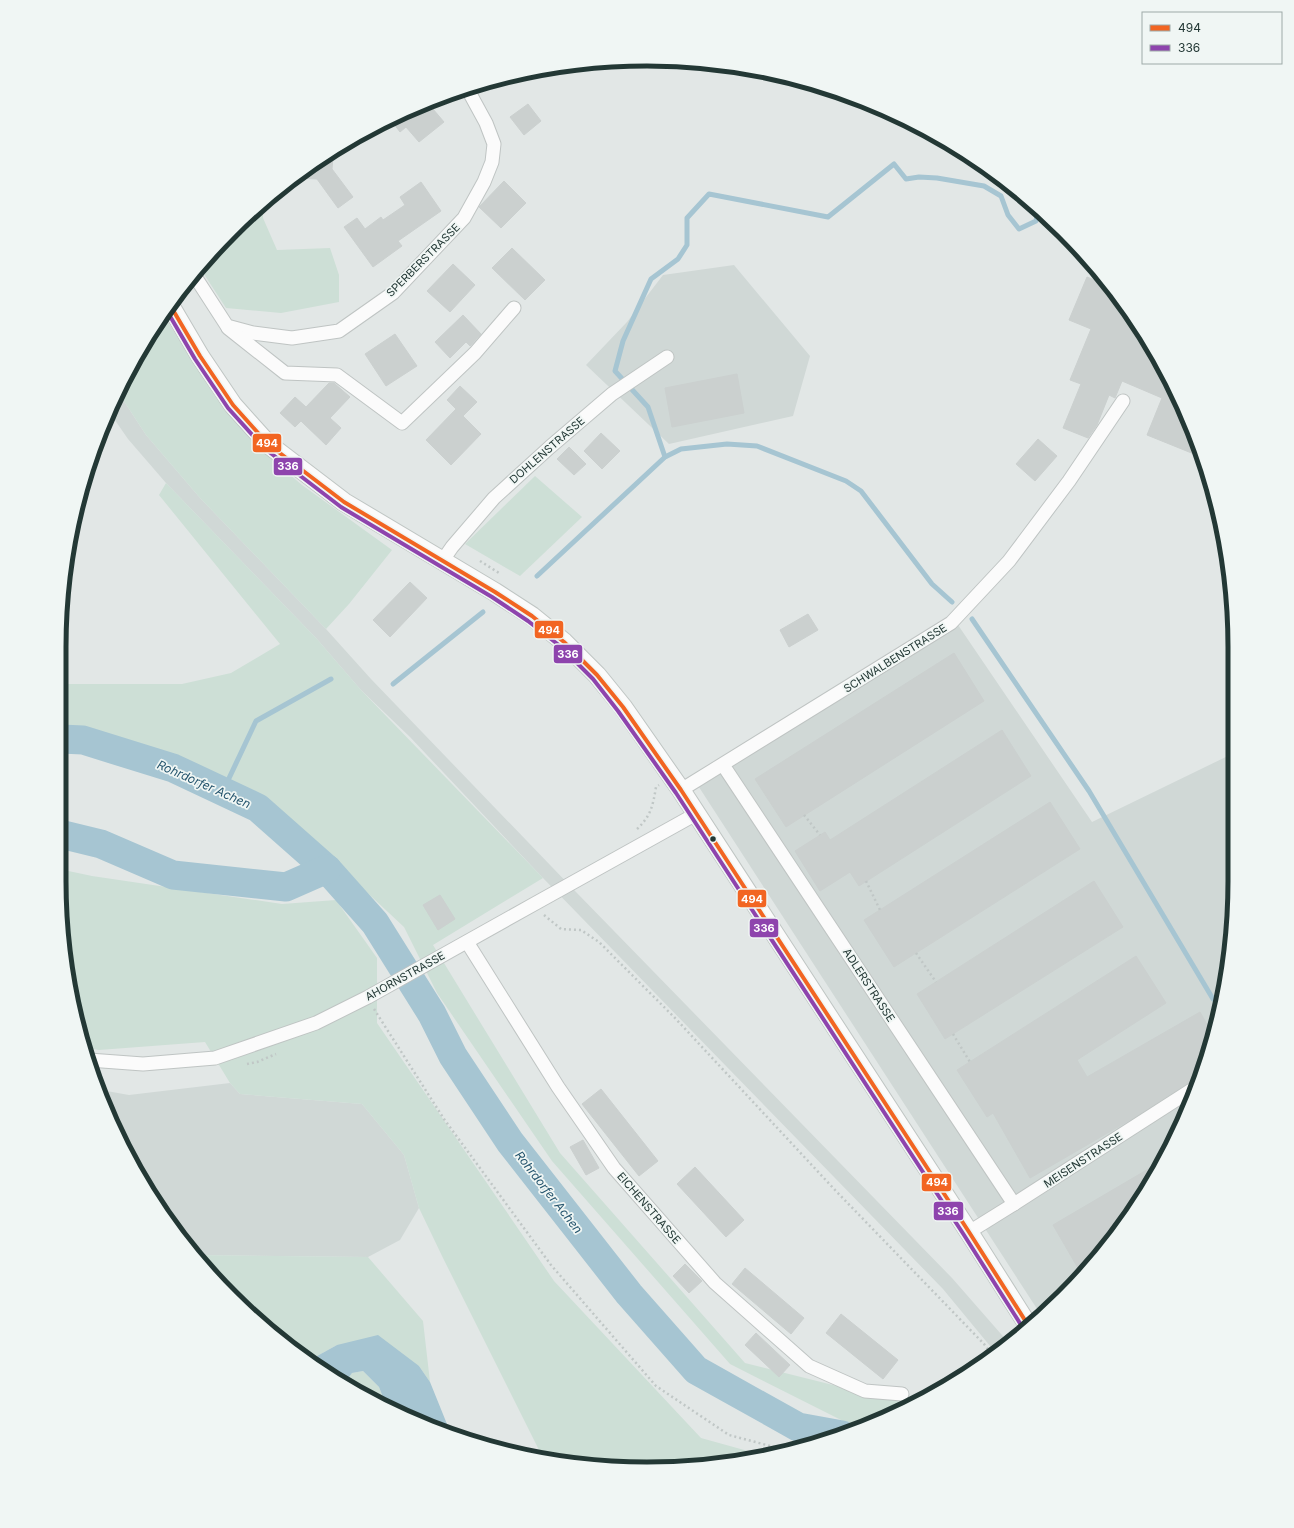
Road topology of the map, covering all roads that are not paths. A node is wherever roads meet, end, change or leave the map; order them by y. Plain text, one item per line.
1 (470, 94) edge
2 (197, 280) edge
3 (514, 308) dead end
4 (173, 311) edge
5 (227, 326) junction
6 (667, 357) dead end
7 (1123, 401) dead end
8 (443, 560) junction
9 (723, 765) junction
10 (676, 783) junction
11 (696, 814) junction
12 (468, 942) junction
13 (95, 1060) edge
14 (1188, 1092) edge
15 (1014, 1204) junction
16 (969, 1232) junction
17 (1026, 1321) edge
18 (902, 1394) dead end

1 - 5 street, SPERBERSTRASSE
2 - 5 street
3 - 5 street
4 - 8 main road
6 - 8 street, DOHLENSTRASSE
7 - 9 street, SCHWALBENSTRASSE
8 - 10 main road
9 - 10 street, SCHWALBENSTRASSE
9 - 15 street, ADLERSTRASSE
10 - 11 main road
11 - 12 street, AHORNSTRASSE
11 - 16 main road
12 - 13 street, AHORNSTRASSE
12 - 18 street, EICHENSTRASSE
14 - 15 street, MEISENSTRASSE
15 - 16 street, MEISENSTRASSE
16 - 17 main road

